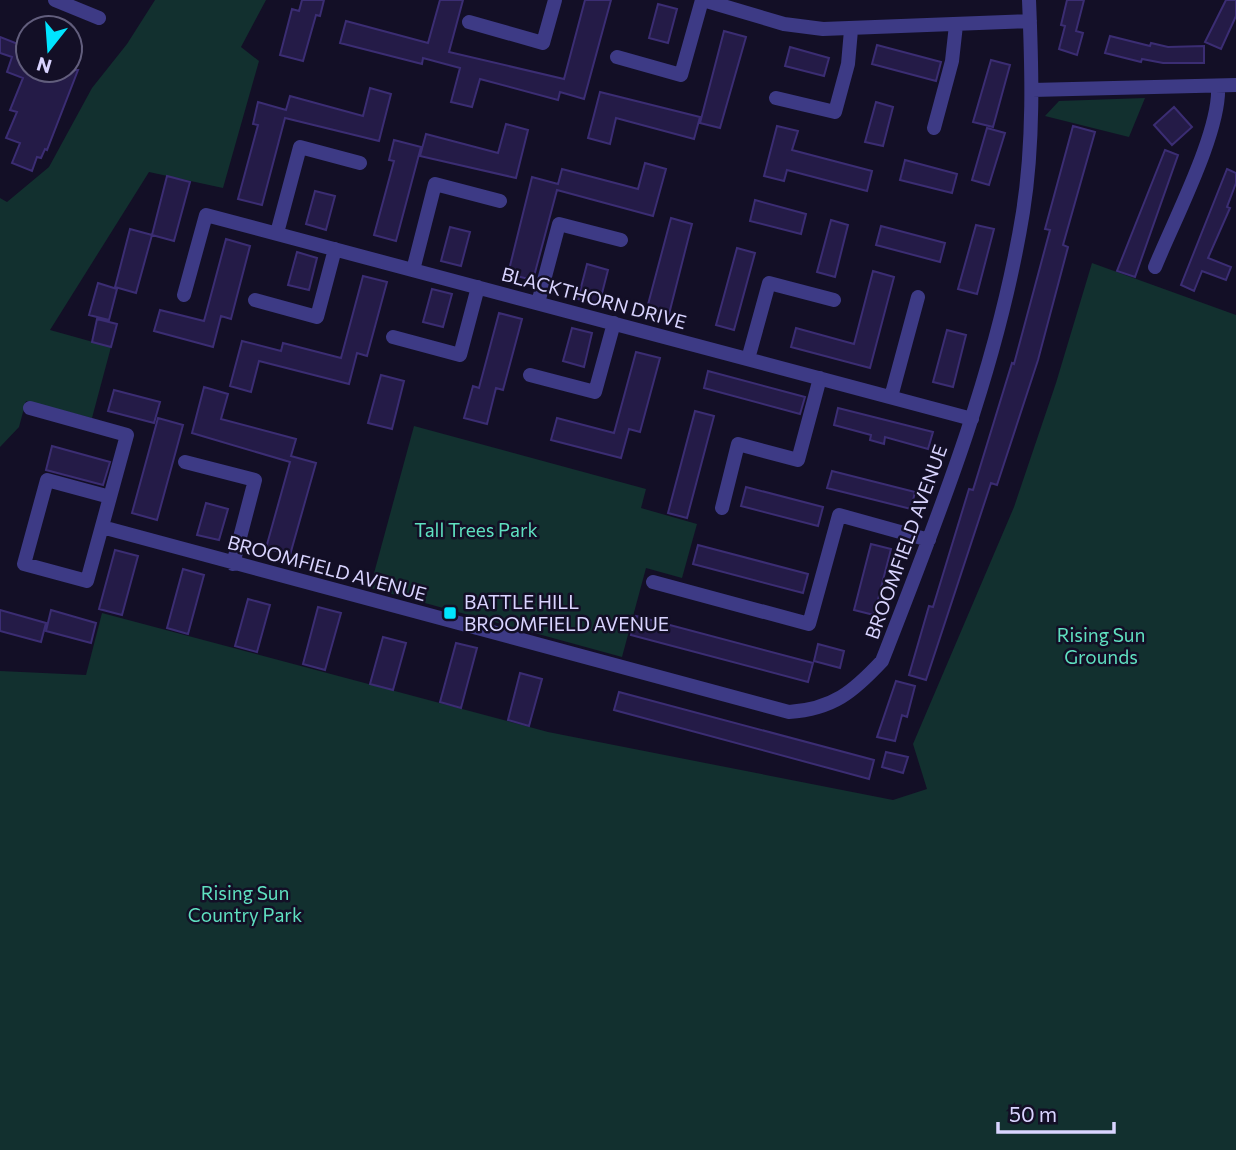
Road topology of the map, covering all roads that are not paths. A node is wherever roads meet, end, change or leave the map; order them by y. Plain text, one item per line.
1 (55, 0) edge
2 (555, 0) edge
3 (703, 0) edge
4 (1029, 0) edge
5 (99, 18) dead end
6 (1030, 21) junction
7 (469, 22) dead end
8 (956, 25) junction
9 (851, 30) junction
10 (617, 57) dead end
11 (1236, 85) edge
12 (1218, 86) junction
13 (1032, 90) junction
14 (776, 98) dead end
15 (934, 128) dead end
16 (360, 163) dead end
17 (500, 201) dead end
18 (277, 233) junction
19 (621, 240) dead end
20 (335, 249) junction
21 (1155, 267) dead end
22 (413, 270) junction
23 (478, 287) junction
24 (184, 295) dead end
25 (918, 297) dead end
26 (255, 300) dead end
27 (834, 300) dead end
28 (538, 303) junction
29 (614, 323) junction
30 (393, 337) dead end
31 (748, 359) junction
32 (530, 374) dead end
33 (820, 378) junction
34 (891, 397) junction
35 (30, 408) dead end
36 (972, 419) junction
37 (185, 461) dead end
38 (110, 497) junction
39 (722, 508) dead end
40 (102, 527) junction
41 (929, 540) junction
42 (233, 564) junction
43 (653, 582) dead end

1 - 5 street
2 - 7 street
3 - 9 street
3 - 10 street
4 - 6 street, BROOMFIELD AVENUE
6 - 8 street
6 - 13 street, BROOMFIELD AVENUE
8 - 9 street
8 - 15 street
9 - 14 street
11 - 12 street
12 - 13 street
12 - 21 street
13 - 36 street, BROOMFIELD AVENUE
16 - 18 street
17 - 22 street
18 - 20 street, BLACKTHORN DRIVE
18 - 24 street, BLACKTHORN DRIVE
19 - 28 street
20 - 22 street, BLACKTHORN DRIVE
20 - 26 street
22 - 23 street, BLACKTHORN DRIVE
23 - 28 street, BLACKTHORN DRIVE
23 - 30 street
25 - 34 street
27 - 31 street
28 - 29 street, BLACKTHORN DRIVE
29 - 31 street, BLACKTHORN DRIVE
29 - 32 street
31 - 33 street, BLACKTHORN DRIVE
33 - 34 street, BLACKTHORN DRIVE
33 - 39 street
34 - 36 street, BLACKTHORN DRIVE
35 - 38 street
36 - 41 street, BROOMFIELD AVENUE
37 - 42 street
38 - 40 street
38 - 40 street
40 - 42 street, BROOMFIELD AVENUE
41 - 42 street, BROOMFIELD AVENUE
41 - 43 street

